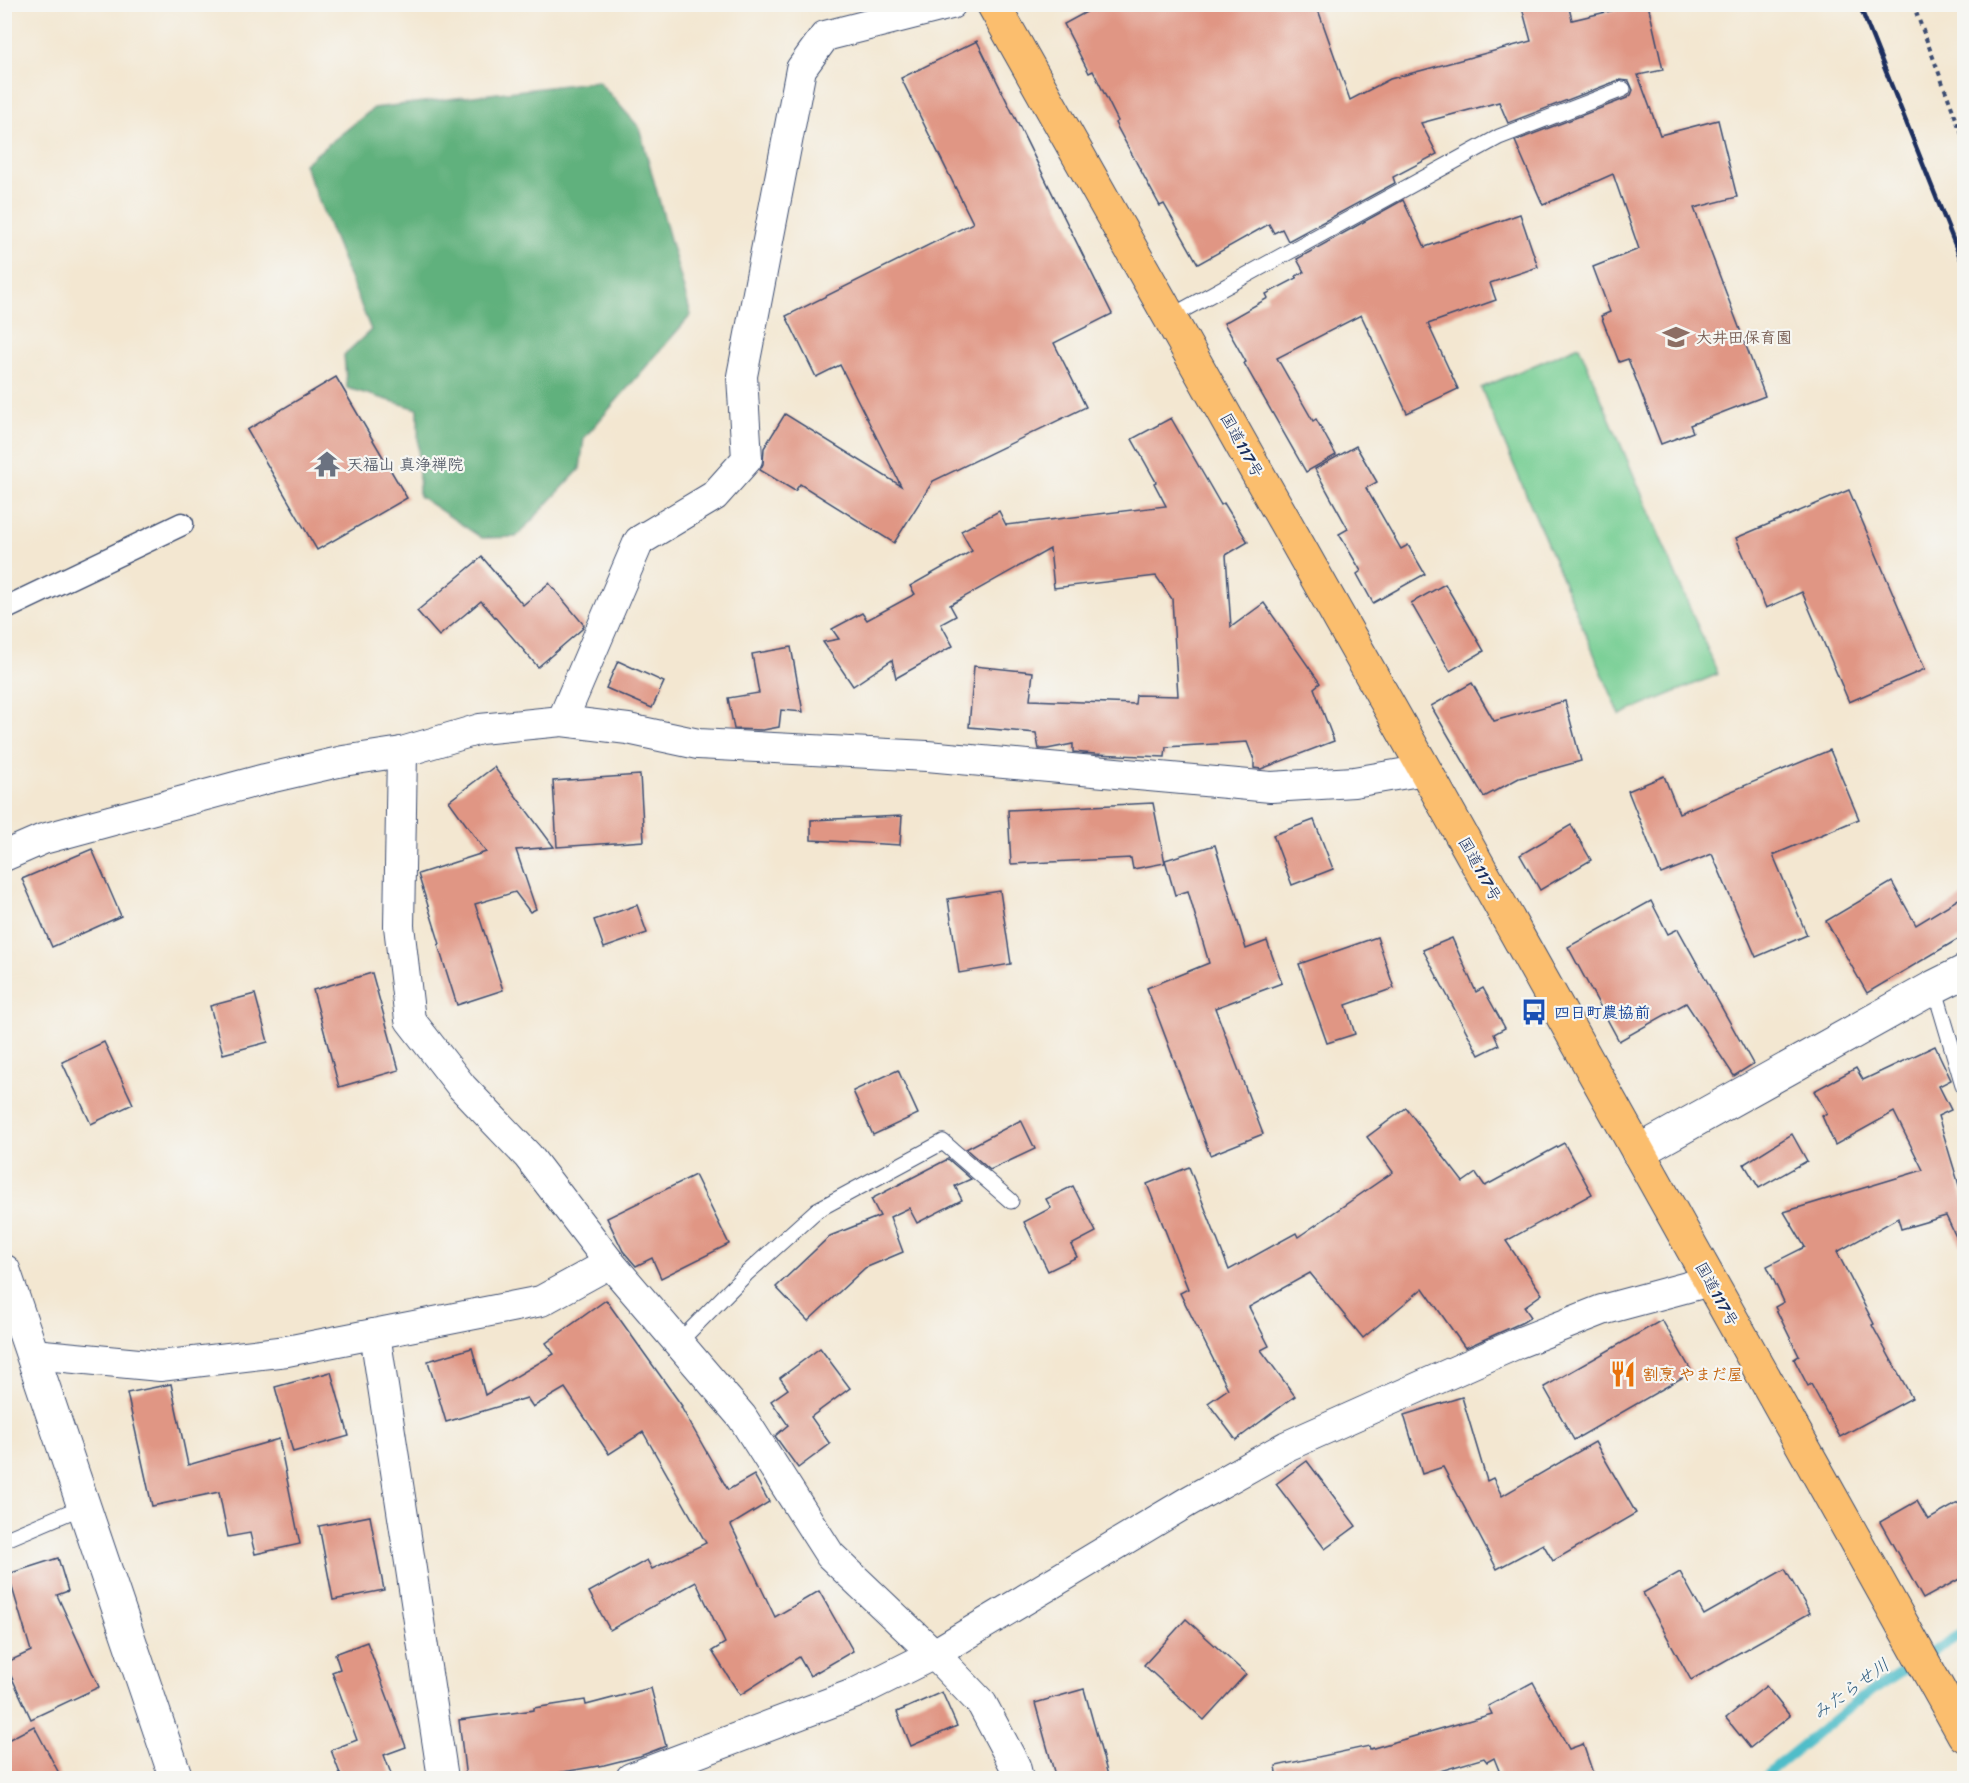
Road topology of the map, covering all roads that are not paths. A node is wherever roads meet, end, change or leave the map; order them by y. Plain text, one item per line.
1 (951, 4) edge
2 (993, 4) edge
3 (1623, 88) dead end
4 (1170, 316) junction
5 (182, 524) dead end
6 (4, 609) edge
7 (562, 721) junction
8 (402, 752) junction
9 (1425, 770) junction
10 (4, 856) edge
11 (1965, 972) edge
12 (1934, 987) junction
13 (1965, 1088) edge
14 (1638, 1152) junction
15 (1011, 1201) dead end
16 (610, 1263) junction
17 (4, 1271) edge
18 (1710, 1281) junction
19 (375, 1334) junction
20 (678, 1342) junction
21 (33, 1354) junction
22 (84, 1506) junction
23 (4, 1540) edge
24 (934, 1654) junction
25 (1965, 1735) edge
26 (176, 1779) edge
27 (443, 1779) edge
28 (631, 1779) edge
29 (1018, 1779) edge

1 - 7 street
2 - 4 highway, 国道117号
3 - 4 lane
4 - 9 highway, 国道117号
5 - 6 street
7 - 8 street
7 - 9 street
8 - 10 street
8 - 16 street
9 - 14 highway, 国道117号
11 - 12 street
12 - 13 lane
12 - 14 street
14 - 18 highway, 国道117号
15 - 20 lane
16 - 19 street
16 - 20 street
17 - 21 street
18 - 24 street
18 - 25 highway, 国道117号
19 - 21 street
19 - 27 street
20 - 24 street
21 - 22 street
22 - 23 lane
22 - 26 street
24 - 28 street
24 - 29 street

